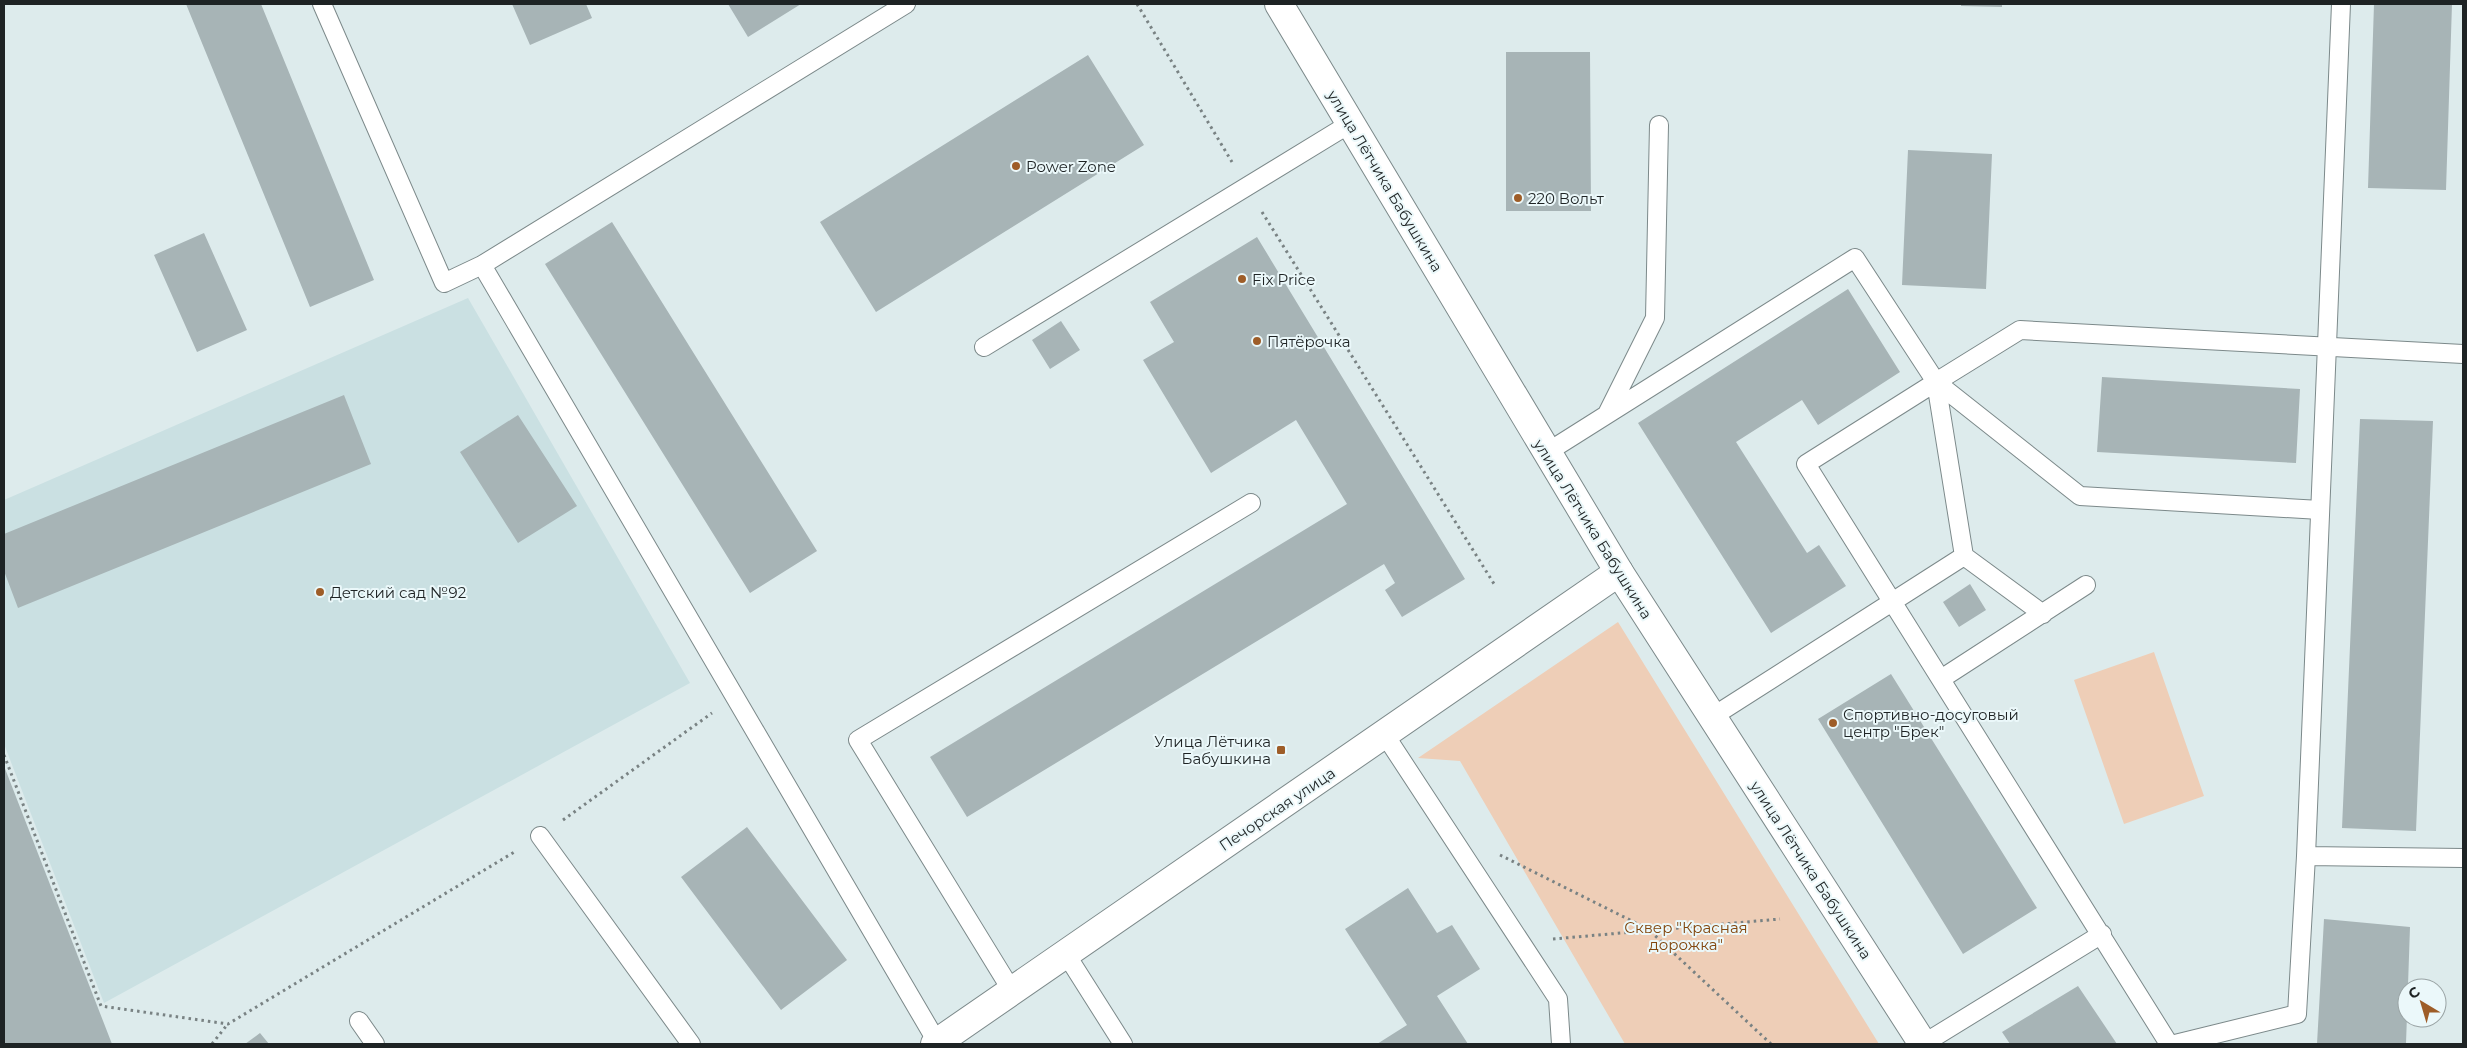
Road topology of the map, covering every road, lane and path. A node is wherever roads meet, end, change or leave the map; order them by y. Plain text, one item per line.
1 (322, 4) edge
2 (906, 4) edge
3 (1137, 4) edge
4 (1279, 4) edge
5 (2341, 4) edge
6 (1351, 123) junction
7 (1659, 125) dead end
8 (1247, 187) junction
9 (482, 264) junction
10 (984, 347) dead end
11 (2327, 348) junction
12 (2463, 354) edge
13 (1936, 382) junction
14 (1607, 415) junction
15 (1546, 453) junction
16 (1252, 503) dead end
17 (2320, 510) junction
18 (1964, 556) junction
19 (1619, 572) junction
20 (2086, 585) dead end
21 (1496, 587) dead end
22 (1892, 601) junction
23 (2043, 614) junction
24 (1941, 679) junction
25 (735, 697) junction
26 (1712, 717) junction
27 (1385, 735) junction
28 (4, 755) edge
29 (540, 836) junction
30 (1499, 854) dead end
31 (2306, 856) junction
32 (2463, 858) edge
33 (1780, 919) dead end
34 (1648, 929) junction
35 (2102, 934) junction
36 (1520, 942) junction
37 (1066, 954) junction
38 (1012, 991) junction
39 (359, 1021) dead end
40 (228, 1024) junction
41 (936, 1043) edge
42 (212, 1044) edge
43 (375, 1044) edge
44 (691, 1044) edge
45 (1123, 1044) edge
46 (1561, 1044) edge
47 (1771, 1044) edge
48 (1923, 1044) edge
49 (2169, 1044) edge
50 (2175, 1044) edge

1 - 9 lane
2 - 9 lane
3 - 8 path
4 - 6 main road, улица Лётчика Бабушкина
5 - 11 lane
6 - 8 lane
6 - 15 main road, улица Лётчика Бабушкина
7 - 14 lane
8 - 10 lane
8 - 21 path
9 - 25 lane
11 - 12 lane
11 - 13 lane
11 - 17 lane
13 - 14 lane
13 - 17 lane
13 - 18 lane
13 - 22 lane
14 - 15 lane
15 - 19 main road, улица Лётчика Бабушкина
16 - 38 lane
17 - 31 lane
18 - 22 lane
18 - 23 lane
19 - 26 main road, улица Лётчика Бабушкина
19 - 27 main road, Печорская улица
20 - 23 lane
22 - 24 lane
22 - 26 lane
23 - 24 lane
24 - 35 lane
25 - 29 path
25 - 41 lane
26 - 48 main road, улица Лётчика Бабушкина
27 - 36 lane
27 - 37 main road, Печорская улица
28 - 40 path
29 - 40 path
29 - 44 lane
30 - 34 path
31 - 32 lane
31 - 50 lane
33 - 34 path
34 - 36 path
34 - 47 path
35 - 48 lane
35 - 49 lane
36 - 46 lane
37 - 38 main road, Печорская улица
37 - 45 lane
38 - 41 main road, Печорская улица
39 - 43 lane
40 - 42 path

